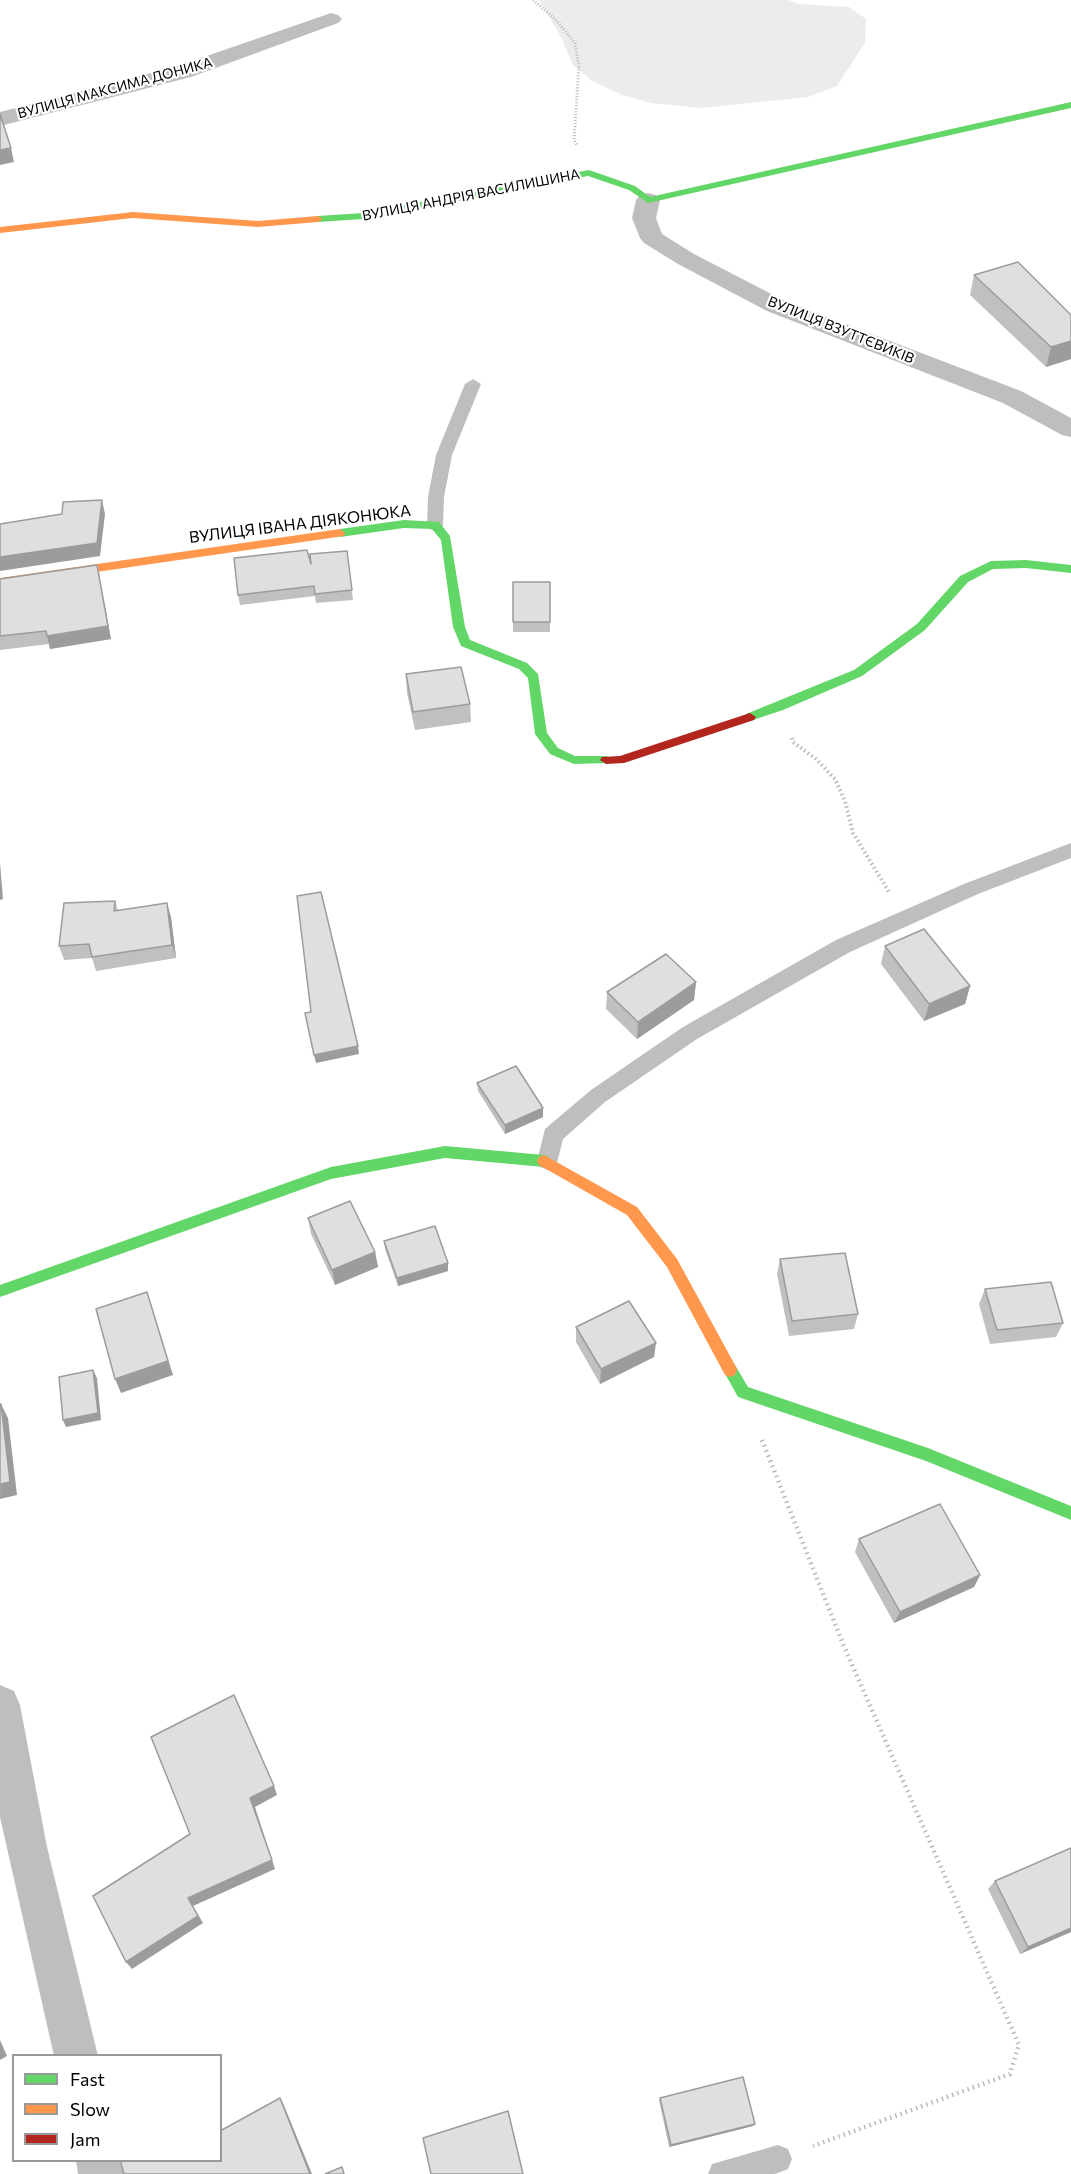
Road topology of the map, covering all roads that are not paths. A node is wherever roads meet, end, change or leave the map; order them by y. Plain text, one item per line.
1 (331, 19) dead end
2 (1071, 105) edge
3 (0, 119) edge
4 (648, 200) junction
5 (0, 230) edge
6 (473, 384) dead end
7 (1071, 429) edge
8 (435, 525) junction
9 (1071, 570) edge
10 (0, 582) edge
11 (1071, 850) edge
12 (548, 1161) junction
13 (0, 1291) edge
14 (1071, 1513) edge
15 (0, 1705) edge
16 (75, 2054) edge
17 (778, 2159) road end
18 (722, 2174) edge

1 - 3 street, ВУЛИЦЯ МАКСИМА ДОНИКА
2 - 4 street
4 - 5 street, ВУЛИЦЯ АНДРІЯ ВАСИЛИШИНА
4 - 7 street, ВУЛИЦЯ ВЗУТТЄВИКІВ
6 - 8 lane
8 - 9 street, ВУЛИЦЯ ІВАНА ДІЯКОНЮКА
8 - 10 street, ВУЛИЦЯ ІВАНА ДІЯКОНЮКА
11 - 12 lane
12 - 13 street
12 - 14 street
15 - 16 street
17 - 18 lane

